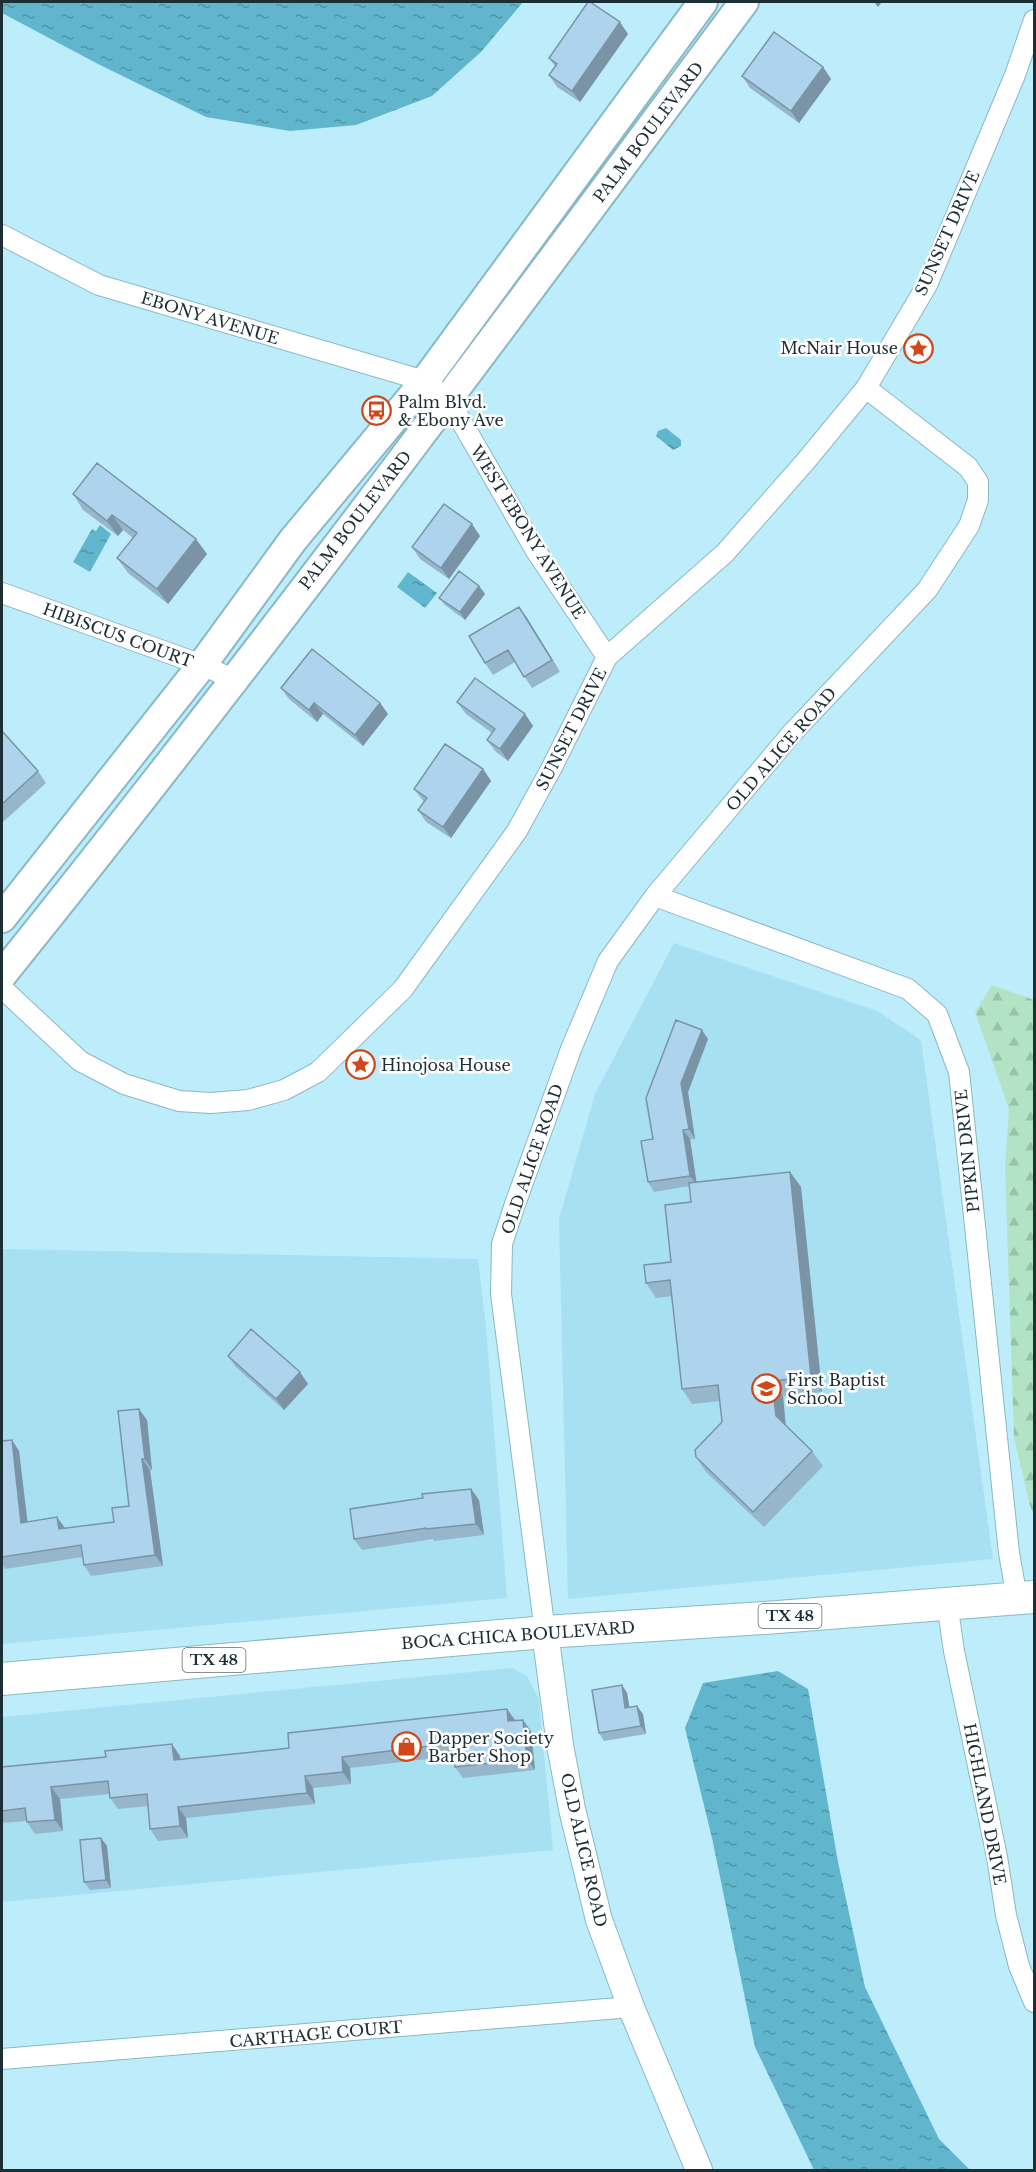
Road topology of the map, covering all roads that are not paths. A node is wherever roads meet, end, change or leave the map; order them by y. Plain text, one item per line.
1 (703, 2) edge
2 (744, 2) edge
3 (1033, 2) edge
4 (1035, 11) edge
5 (1035, 20) edge
6 (2, 235) edge
7 (425, 381) junction
8 (866, 388) junction
9 (449, 400) junction
10 (2, 593) edge
11 (607, 657) junction
12 (201, 665) junction
13 (233, 679) junction
14 (655, 896) junction
15 (2, 918) edge
16 (2, 975) edge
17 (2, 988) edge
18 (1026, 1598) edge
19 (947, 1602) junction
20 (545, 1632) junction
21 (2, 1679) edge
22 (1035, 2002) edge
23 (631, 2007) junction
24 (2, 2059) edge
25 (699, 2170) edge

1 - 7 main road, PALM BOULEVARD
2 - 9 main road, PALM BOULEVARD
3 - 4 street
5 - 8 street, SUNSET DRIVE
6 - 7 street, EBONY AVENUE
7 - 9 street, WEST EBONY AVENUE
7 - 12 main road, PALM BOULEVARD
8 - 11 street, SUNSET DRIVE
8 - 14 street, OLD ALICE ROAD
9 - 11 street, WEST EBONY AVENUE
9 - 13 main road, PALM BOULEVARD
10 - 12 street, HIBISCUS COURT
11 - 17 street, SUNSET DRIVE
12 - 13 street, HIBISCUS COURT
12 - 15 main road, PALM BOULEVARD
13 - 16 main road, PALM BOULEVARD
14 - 18 street, PIPKIN DRIVE
14 - 20 street, OLD ALICE ROAD
18 - 19 main road, BOCA CHICA BOULEVARD / TX 48
19 - 20 main road, BOCA CHICA BOULEVARD / TX 48
19 - 22 street, HIGHLAND DRIVE
20 - 21 main road, BOCA CHICA BOULEVARD / TX 48
20 - 23 street, OLD ALICE ROAD
23 - 24 street, CARTHAGE COURT
23 - 25 street, OLD ALICE ROAD

